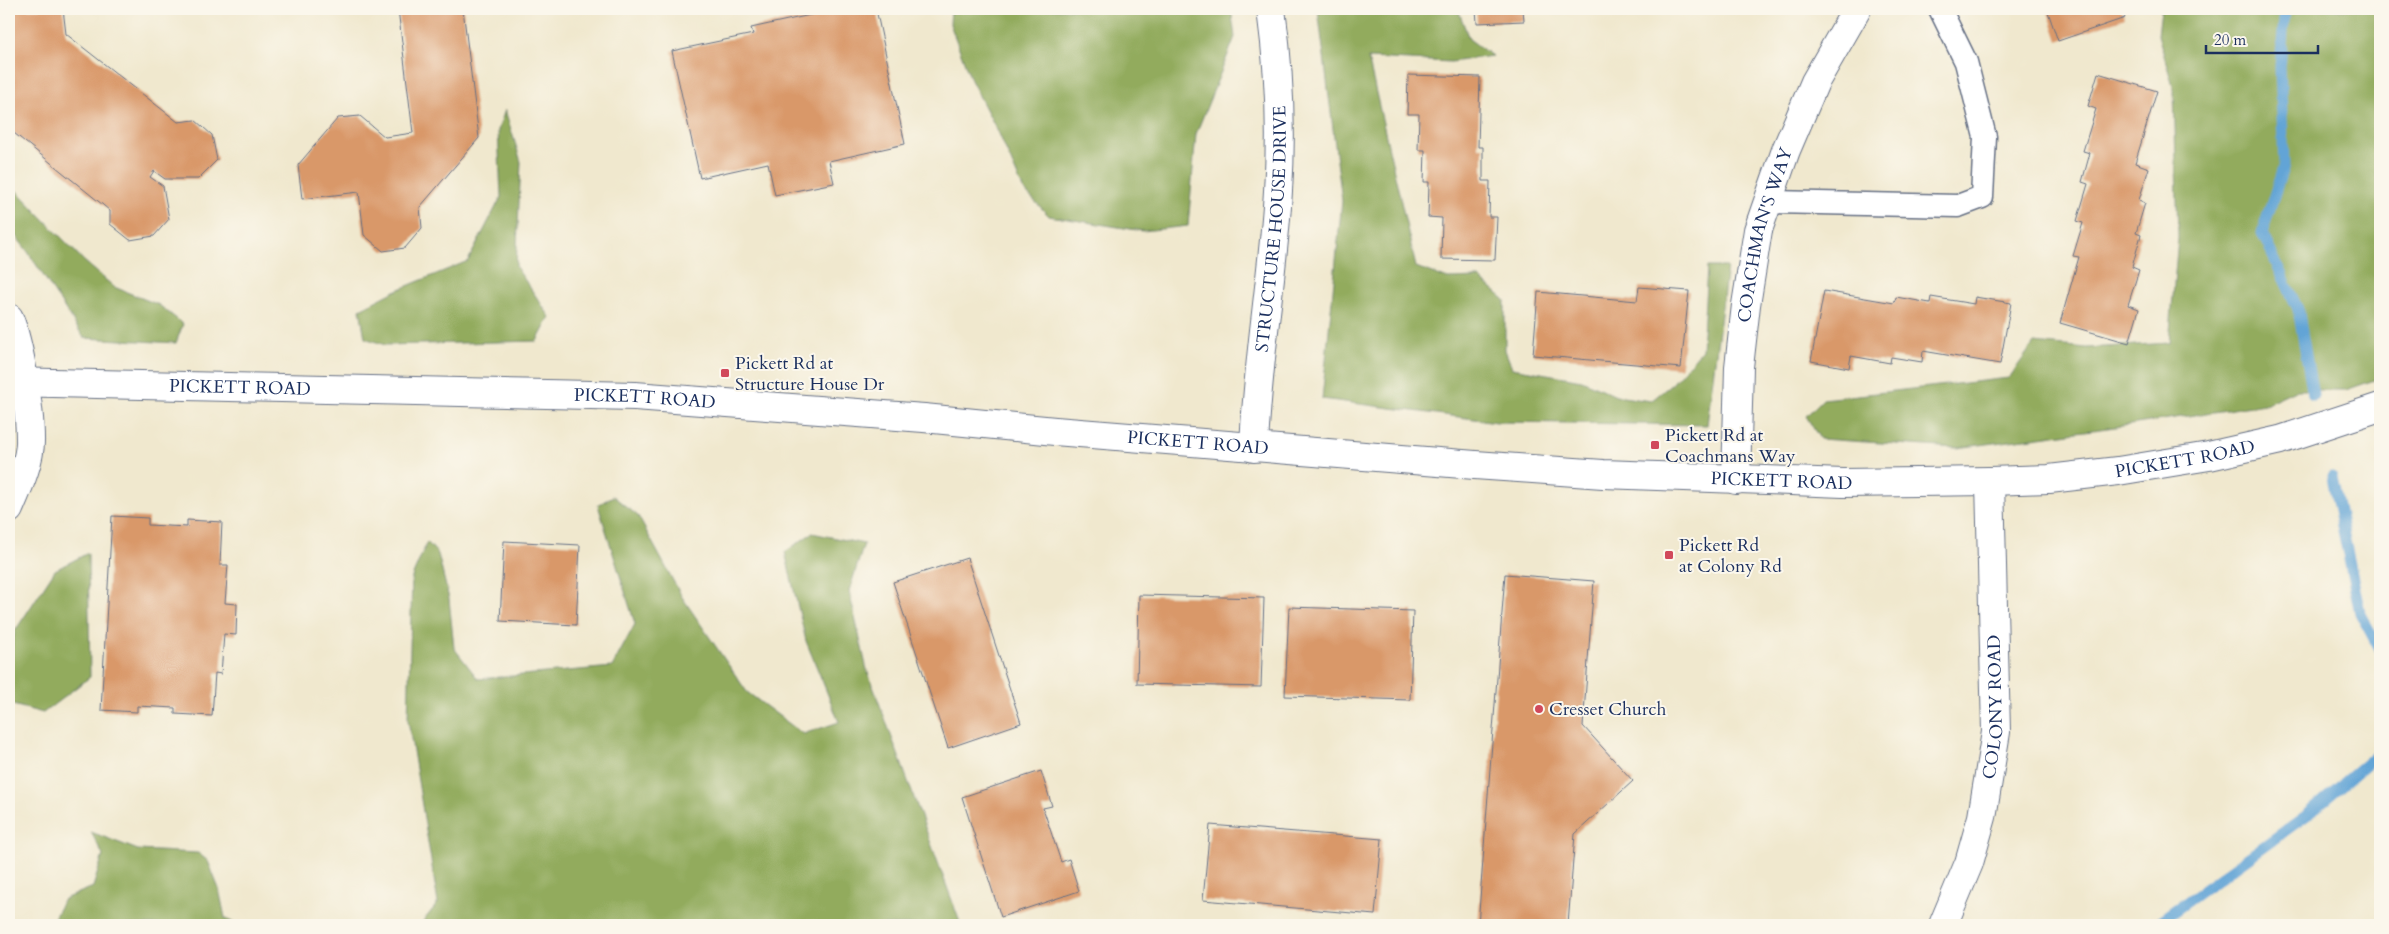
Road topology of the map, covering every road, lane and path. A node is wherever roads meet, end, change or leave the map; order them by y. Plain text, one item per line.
1 (1271, 9) edge
2 (1857, 9) edge
3 (1940, 9) edge
4 (1768, 202) junction
5 (9, 318) edge
6 (16, 383) edge
7 (2380, 407) edge
8 (1254, 448) junction
9 (1736, 480) junction
10 (1990, 481) junction
11 (9, 509) edge
12 (1943, 925) edge

1 - 8 street, STRUCTURE HOUSE DRIVE
2 - 4 street, COACHMAN'S WAY
3 - 4 lane
4 - 9 street, COACHMAN'S WAY
5 - 6 street
6 - 8 street, PICKETT ROAD
6 - 11 street
7 - 10 street, PICKETT ROAD
8 - 9 street, PICKETT ROAD
9 - 10 street, PICKETT ROAD
10 - 12 street, COLONY ROAD

